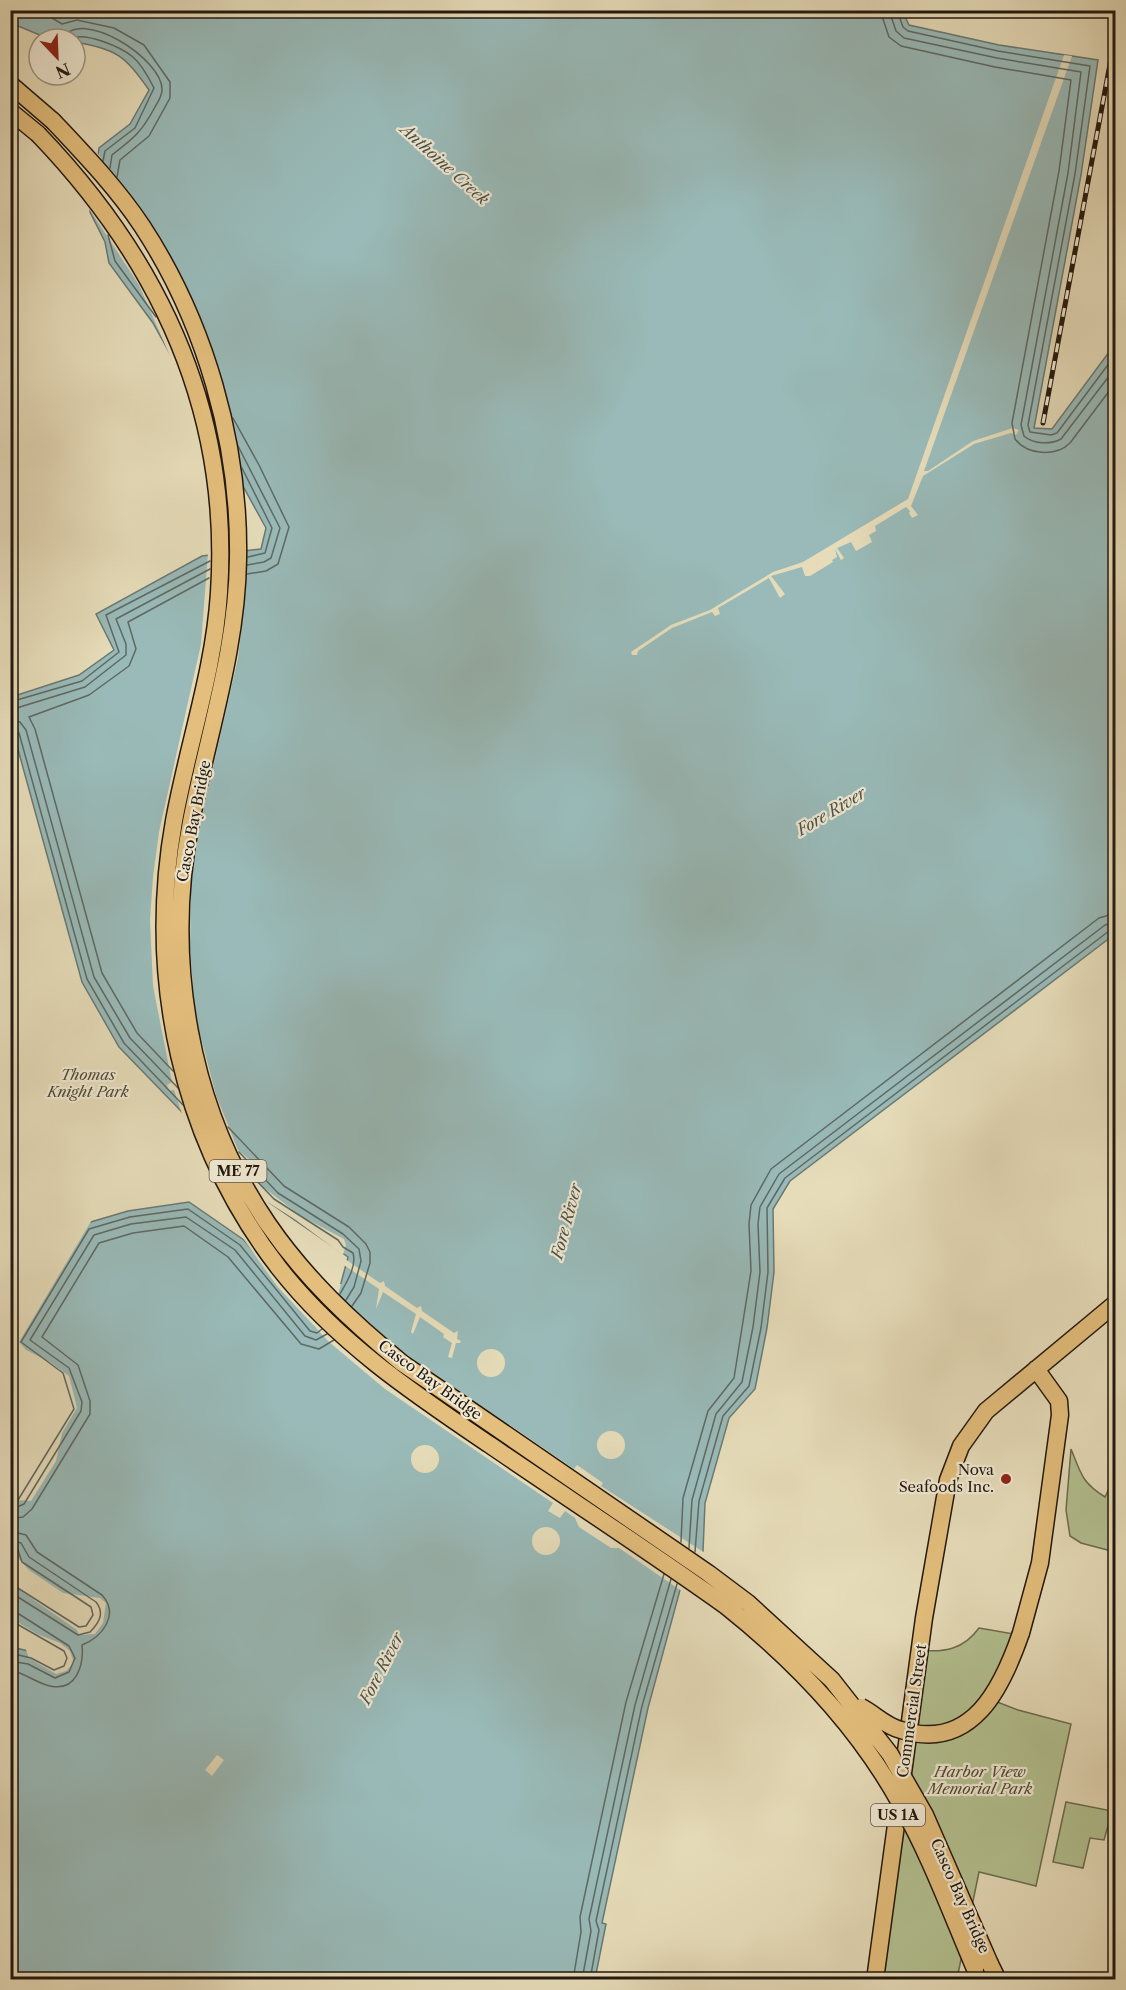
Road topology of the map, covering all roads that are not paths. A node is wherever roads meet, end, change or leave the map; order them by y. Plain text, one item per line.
1 (10, 84) edge
2 (10, 111) edge
3 (1116, 1303) edge
4 (1036, 1369) junction
5 (850, 1701) junction
6 (981, 1971) edge
7 (875, 1980) edge
8 (998, 1980) edge

1 - 5 main road, Casco Bay Bridge / ME 77, bridge
2 - 6 main road, Casco Bay Bridge / ME 77, bridge
3 - 4 main road, US 1A
4 - 5 main road, bridge
4 - 7 main road, Commercial Street / US 1A
5 - 6 main road, Casco Bay Bridge / ME 77, bridge
6 - 8 main road, Casco Bay Bridge / ME 77

